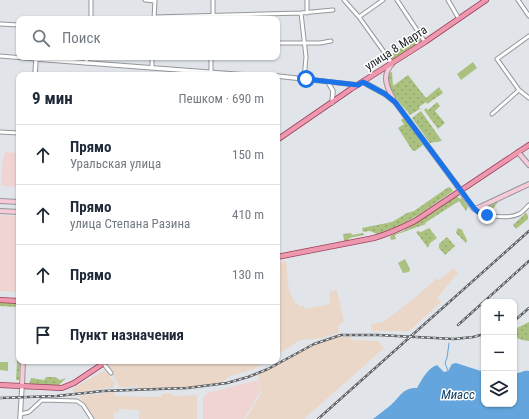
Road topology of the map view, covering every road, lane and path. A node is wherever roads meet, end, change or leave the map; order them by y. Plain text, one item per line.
1 (91, 0) edge
2 (145, 0) edge
3 (155, 0) edge
4 (213, 0) edge
5 (307, 0) edge
6 (344, 0) edge
7 (383, 0) edge
8 (397, 0) edge
9 (448, 0) edge
10 (486, 0) edge
11 (518, 0) edge
12 (333, 10) dead end
13 (301, 13) junction
14 (307, 13) junction
15 (213, 14) junction
16 (91, 16) edge
17 (154, 16) edge
18 (184, 16) edge
19 (529, 16) edge
20 (359, 17) junction
21 (459, 19) junction
22 (0, 24) edge
23 (16, 25) edge
24 (529, 36) edge
25 (331, 41) dead end
26 (425, 42) junction
27 (280, 43) edge
28 (305, 43) junction
29 (0, 56) edge
30 (16, 57) edge
31 (36, 60) edge
32 (48, 60) edge
33 (86, 60) edge
34 (152, 60) edge
35 (212, 60) edge
36 (86, 63) junction
37 (392, 63) junction
38 (152, 68) junction
39 (35, 72) edge
40 (211, 72) joint
41 (280, 76) edge
42 (304, 79) junction
43 (328, 82) junction
44 (363, 82) junction
45 (358, 85) junction
46 (519, 90) junction
47 (529, 98) edge
48 (332, 102) junction
49 (395, 102) junction
50 (492, 114) dead end
51 (0, 132) edge
52 (16, 132) edge
53 (280, 138) edge
54 (529, 145) edge
55 (518, 152) junction
56 (529, 165) edge
57 (529, 184) edge
58 (0, 201) edge
59 (16, 202) edge
60 (529, 205) edge
61 (474, 208) junction
62 (0, 211) edge
63 (16, 212) edge
64 (280, 256) edge
65 (0, 300) edge
66 (16, 301) edge
67 (23, 364) edge
68 (102, 364) edge
69 (106, 364) edge
70 (111, 373) dead end
71 (0, 385) edge
72 (22, 386) junction
73 (21, 414) junction
74 (20, 419) edge
75 (92, 419) edge

1 - 16 street
2 - 3 street
3 - 17 street
4 - 15 street
5 - 14 street
6 - 20 street
7 - 20 street
8 - 26 street
9 - 21 street
10 - 21 main road, улица 8 Марта
11 - 19 street
12 - 14 street
13 - 14 street
13 - 15 street
13 - 28 street
15 - 18 street
20 - 37 street
21 - 26 main road, улица 8 Марта
22 - 23 street
24 - 46 street
25 - 28 street
26 - 37 main road, улица 8 Марта
27 - 28 street
28 - 42 street
29 - 30 street
31 - 39 street
32 - 36 street
33 - 36 street
34 - 38 street
35 - 40 street
36 - 38 street
37 - 44 main road, улица 8 Марта
37 - 49 main road
38 - 40 street
41 - 42 street
42 - 43 street
43 - 45 street
43 - 48 street
44 - 45 main road, улица 8 Марта
44 - 49 main road
45 - 48 main road, улица 8 Марта
46 - 47 street
46 - 50 street
48 - 53 main road, улица 8 Марта
49 - 61 main road, bridge
51 - 52 street
54 - 55 main road
55 - 56 main road
55 - 64 main road
57 - 61 main road
58 - 59 main road
60 - 61 street
62 - 63 main road
65 - 66 main road
67 - 72 main road
68 - 72 main road
69 - 70 street
71 - 72 main road
72 - 73 street
73 - 74 street
73 - 75 street

